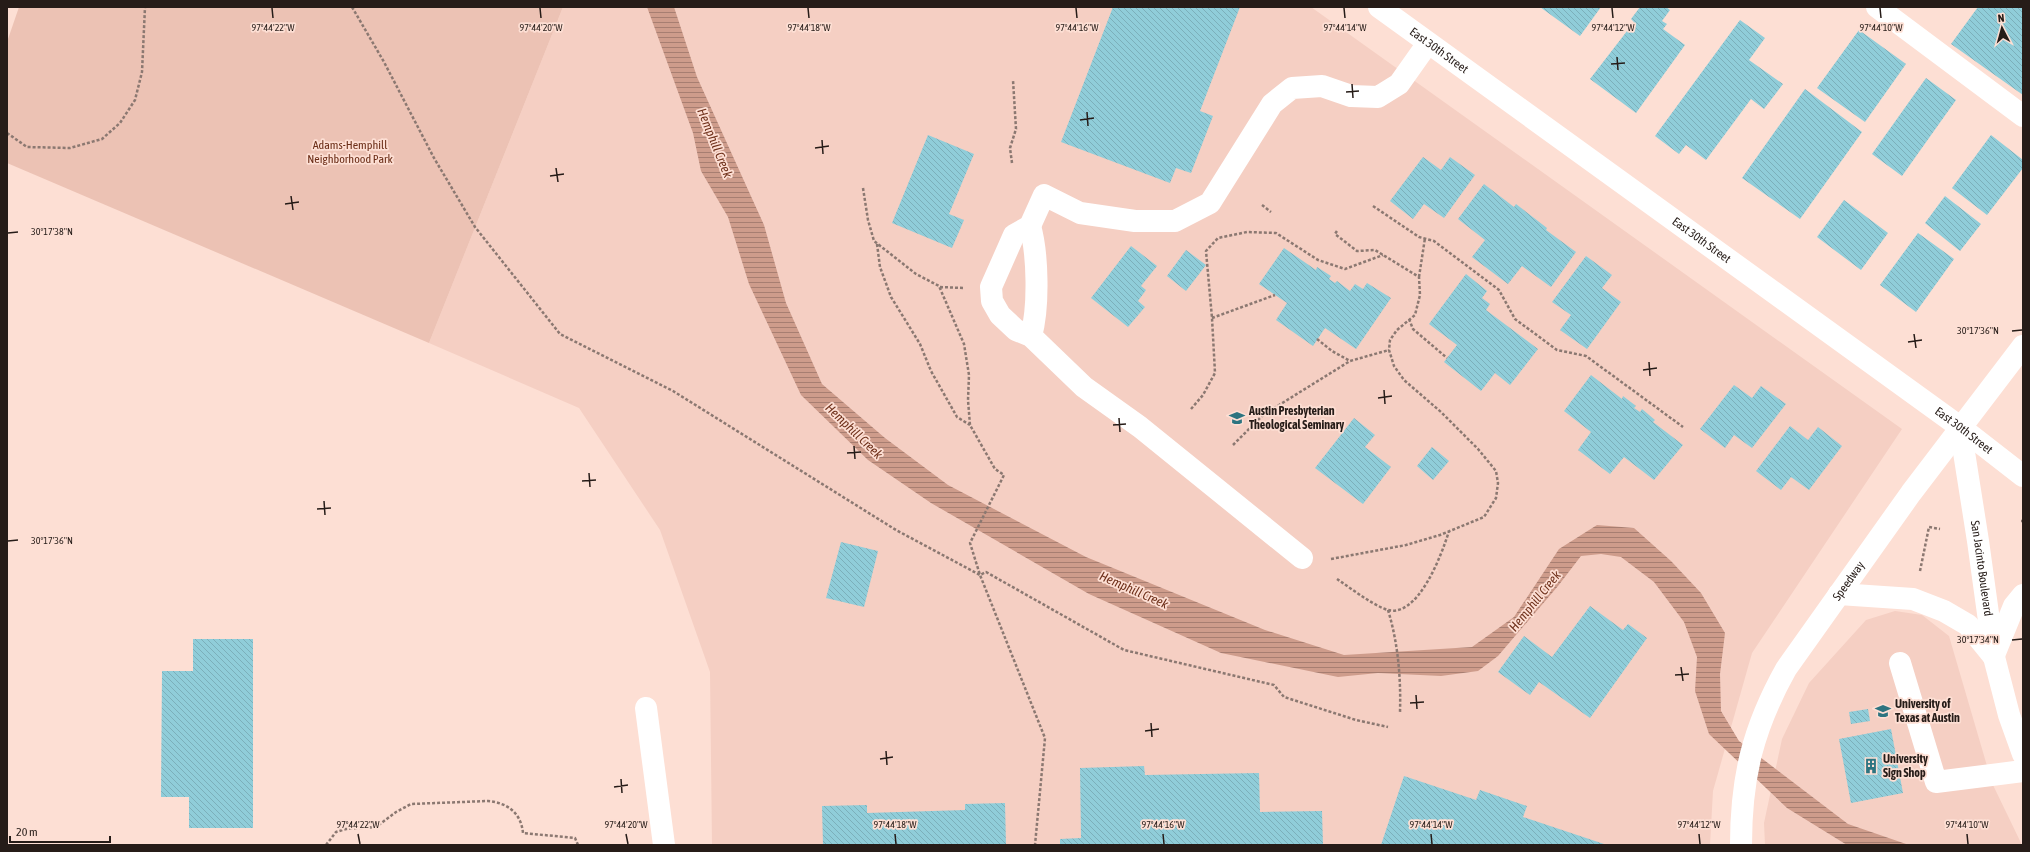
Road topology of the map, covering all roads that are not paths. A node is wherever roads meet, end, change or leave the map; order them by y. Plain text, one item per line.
1 (1379, 7) edge
2 (1877, 7) edge
3 (1428, 43) junction
4 (2023, 116) edge
5 (1030, 226) junction
6 (1031, 336) junction
7 (2023, 346) edge
8 (1960, 427) junction
9 (2023, 476) edge
10 (1302, 558) dead end
11 (1839, 594) junction
12 (2023, 595) edge
13 (1994, 656) junction
14 (1900, 663) dead end
15 (646, 708) dead end
16 (2023, 754) edge
17 (2023, 771) edge
18 (664, 845) edge
19 (1741, 845) edge

1 - 3 street, East 30th Street
2 - 4 street
3 - 5 street
3 - 8 street, East 30th Street
5 - 6 street
5 - 6 street
6 - 10 street
7 - 8 street, Speedway
8 - 9 street, East 30th Street
8 - 11 street, Speedway
8 - 13 street, San Jacinto Boulevard
11 - 13 street
11 - 19 street, Speedway
12 - 13 street
13 - 16 street, San Jacinto Boulevard
14 - 17 street
15 - 18 street

